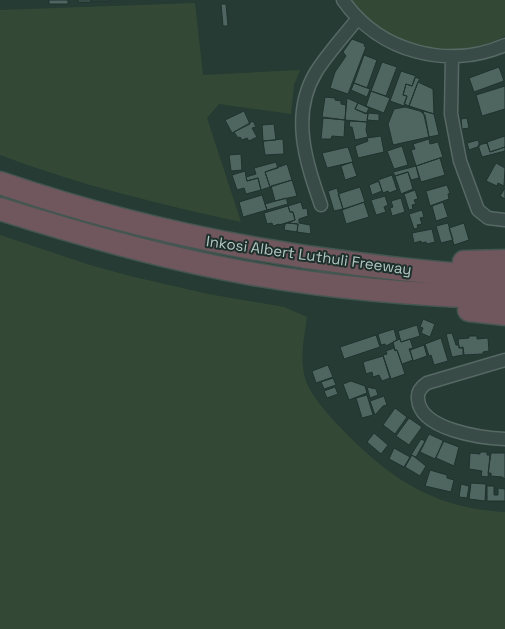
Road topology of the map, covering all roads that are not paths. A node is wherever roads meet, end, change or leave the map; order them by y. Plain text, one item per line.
1 (344, 0) edge
2 (358, 18) junction
3 (505, 45) edge
4 (452, 56) junction
5 (0, 183) edge
6 (321, 205) dead end
7 (0, 209) edge
8 (505, 220) edge
9 (505, 261) edge
10 (391, 268) junction
11 (505, 277) edge
12 (306, 283) junction
13 (505, 298) edge
14 (505, 314) edge
15 (505, 360) edge
16 (505, 439) edge

1 - 2 street
2 - 4 street
2 - 6 street
3 - 4 street
4 - 8 street
5 - 10 highway, Inkosi Albert Luthuli Freeway
7 - 12 highway, Inkosi Albert Luthuli Freeway
9 - 10 highway
10 - 11 highway, Inkosi Albert Luthuli Freeway
12 - 13 highway, Inkosi Albert Luthuli Freeway
12 - 14 highway
15 - 16 street

